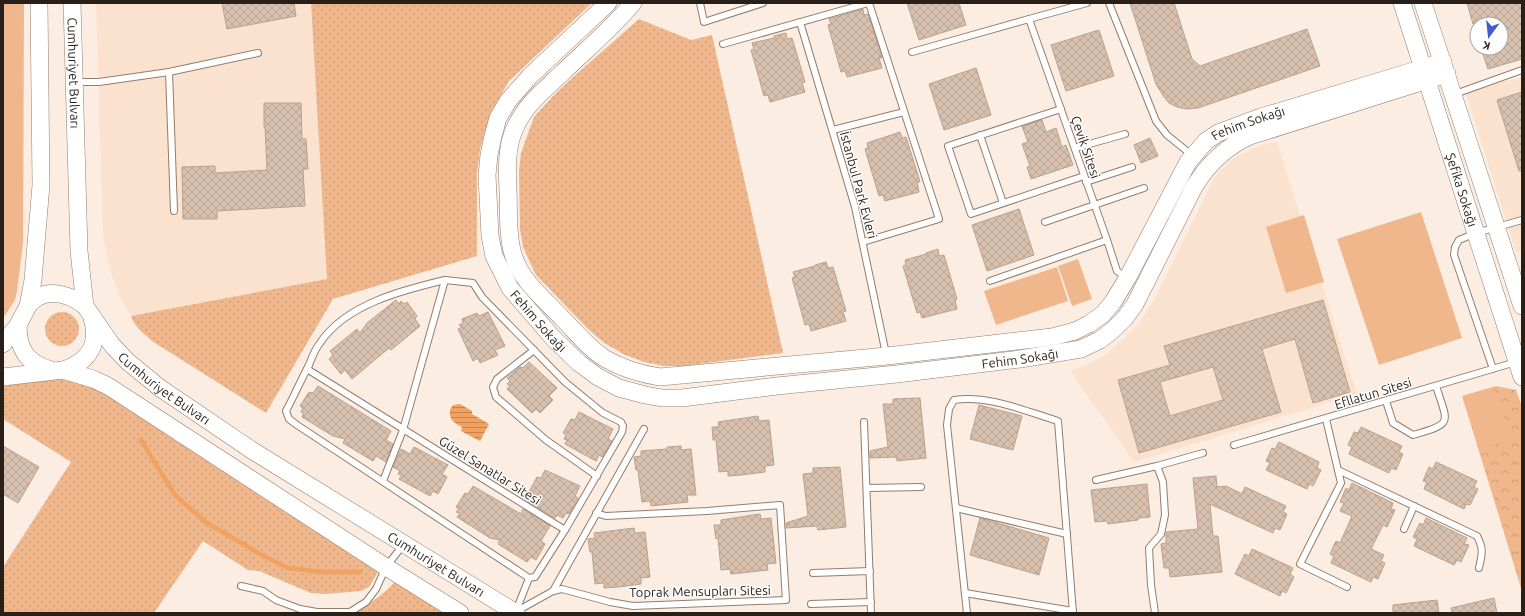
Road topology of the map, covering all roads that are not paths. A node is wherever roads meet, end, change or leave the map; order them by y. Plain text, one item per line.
1 (40, 3) edge
2 (72, 3) edge
3 (608, 3) edge
4 (633, 3) edge
5 (700, 3) edge
6 (763, 3) edge
7 (869, 3) edge
8 (1087, 3) edge
9 (1109, 3) edge
10 (1402, 3) edge
11 (1423, 3) edge
12 (1029, 19) junction
13 (800, 22) junction
14 (723, 44) dead end
15 (912, 52) dead end
16 (258, 53) dead end
17 (1445, 68) junction
18 (1522, 70) edge
19 (169, 72) junction
20 (1425, 74) junction
21 (75, 82) junction
22 (1453, 95) junction
23 (1061, 109) junction
24 (904, 112) junction
25 (833, 130) junction
26 (1125, 134) dead end
27 (980, 136) junction
28 (1075, 148) junction
29 (1193, 156) junction
30 (1132, 167) dead end
31 (1084, 176) junction
32 (1086, 182) junction
33 (1144, 188) dead end
34 (1003, 203) junction
35 (1095, 206) junction
36 (174, 210) dead end
37 (1522, 220) edge
38 (1045, 222) dead end
39 (1497, 228) junction
40 (1476, 233) junction
41 (1107, 240) junction
42 (863, 242) junction
43 (1128, 277) junction
44 (445, 280) junction
45 (990, 281) dead end
46 (1144, 285) junction
47 (28, 306) junction
48 (1522, 306) edge
49 (88, 311) junction
50 (18, 325) junction
51 (3, 344) edge
52 (534, 350) junction
53 (887, 356) junction
54 (307, 369) junction
55 (1493, 369) junction
56 (1520, 369) edge
57 (58, 370) junction
58 (890, 375) junction
59 (3, 377) edge
60 (1436, 386) junction
61 (1386, 401) junction
62 (1326, 418) junction
63 (864, 422) dead end
64 (644, 428) dead end
65 (403, 430) junction
66 (1234, 445) dead end
67 (1203, 453) dead end
68 (1157, 466) junction
69 (1338, 470) junction
70 (597, 476) junction
71 (1096, 480) dead end
72 (383, 481) junction
73 (921, 487) dead end
74 (867, 488) junction
75 (1414, 506) junction
76 (956, 508) junction
77 (596, 513) junction
78 (1404, 529) dead end
79 (565, 530) junction
80 (1067, 534) junction
81 (404, 544) junction
82 (386, 567) junction
83 (1479, 568) dead end
84 (870, 571) junction
85 (813, 573) dead end
86 (529, 578) junction
87 (241, 586) dead end
88 (1347, 587) dead end
89 (553, 590) junction
90 (965, 592) junction
91 (871, 602) junction
92 (811, 604) dead end
93 (1073, 612) edge
94 (460, 613) edge
95 (515, 613) edge
96 (871, 613) edge
97 (967, 613) edge
98 (1155, 613) edge

1 - 47 street
2 - 21 street, Cumhuriyet Bulvarı
3 - 58 street, Fehim Sokağı
4 - 53 street, Fehim Sokağı
5 - 6 lane
7 - 13 lane
7 - 24 lane
8 - 12 lane
9 - 29 lane
10 - 20 street, Şefika Sokağı
11 - 17 street, Şefika Sokağı
12 - 15 lane
12 - 23 lane, Çevik Sitesi
13 - 14 lane
13 - 25 lane, İstanbul Park Evleri
16 - 19 lane
17 - 20 street, Fehim Sokağı
17 - 22 street, Şefika Sokağı
18 - 22 lane
19 - 21 lane
19 - 36 lane
20 - 29 street, Fehim Sokağı
20 - 40 street, Şefika Sokağı
20 - 46 street, Fehim Sokağı
21 - 49 street, Cumhuriyet Bulvarı
22 - 39 street, Şefika Sokağı
23 - 27 lane
23 - 28 lane, Çevik Sitesi
24 - 25 lane
24 - 42 lane
25 - 42 lane, İstanbul Park Evleri
26 - 28 lane
27 - 34 lane
27 - 34 lane
28 - 31 lane, Çevik Sitesi
29 - 43 street, Fehim Sokağı
30 - 32 lane
31 - 32 lane, Çevik Sitesi
31 - 34 lane
32 - 35 lane, Çevik Sitesi
33 - 35 lane
35 - 38 lane
35 - 41 lane, Çevik Sitesi
37 - 39 lane
39 - 40 lane
39 - 48 street, Şefika Sokağı
40 - 55 lane
40 - 56 street, Şefika Sokağı
41 - 43 lane, Çevik Sitesi
41 - 45 lane
42 - 53 lane, İstanbul Park Evleri
43 - 46 street
43 - 53 street, Fehim Sokağı
44 - 52 lane
44 - 54 lane
44 - 65 lane
46 - 58 street, Fehim Sokağı
47 - 49 street
47 - 50 street
49 - 57 street
49 - 81 street, Cumhuriyet Bulvarı
50 - 51 street
50 - 57 street
52 - 70 lane
52 - 70 lane
53 - 58 street
54 - 65 lane, Güzel Sanatlar Sitesi
54 - 72 lane
55 - 56 lane, Efllatun Sitesi
55 - 60 lane, Efllatun Sitesi
57 - 59 street
57 - 82 street, Cumhuriyet Bulvarı
60 - 61 lane, Efllatun Sitesi
60 - 61 lane
61 - 62 lane, Efllatun Sitesi
62 - 66 lane, Efllatun Sitesi
62 - 69 lane
63 - 74 lane
64 - 77 lane
65 - 72 lane
65 - 79 lane, Güzel Sanatlar Sitesi
67 - 68 lane
68 - 71 lane
68 - 98 lane
69 - 75 lane
69 - 88 lane
70 - 79 lane
72 - 86 lane
73 - 74 lane
74 - 84 lane
75 - 78 lane
75 - 83 lane
76 - 80 lane
76 - 80 lane
76 - 90 lane
77 - 89 lane
77 - 89 lane, Toprak Mensupları Sitesi
79 - 86 lane
80 - 93 lane
81 - 82 lane
81 - 95 street, Cumhuriyet Bulvarı
82 - 87 lane
82 - 94 street, Cumhuriyet Bulvarı
84 - 85 lane
84 - 91 lane
86 - 95 lane
89 - 95 lane
90 - 93 lane
90 - 97 lane
91 - 92 lane
91 - 96 lane

